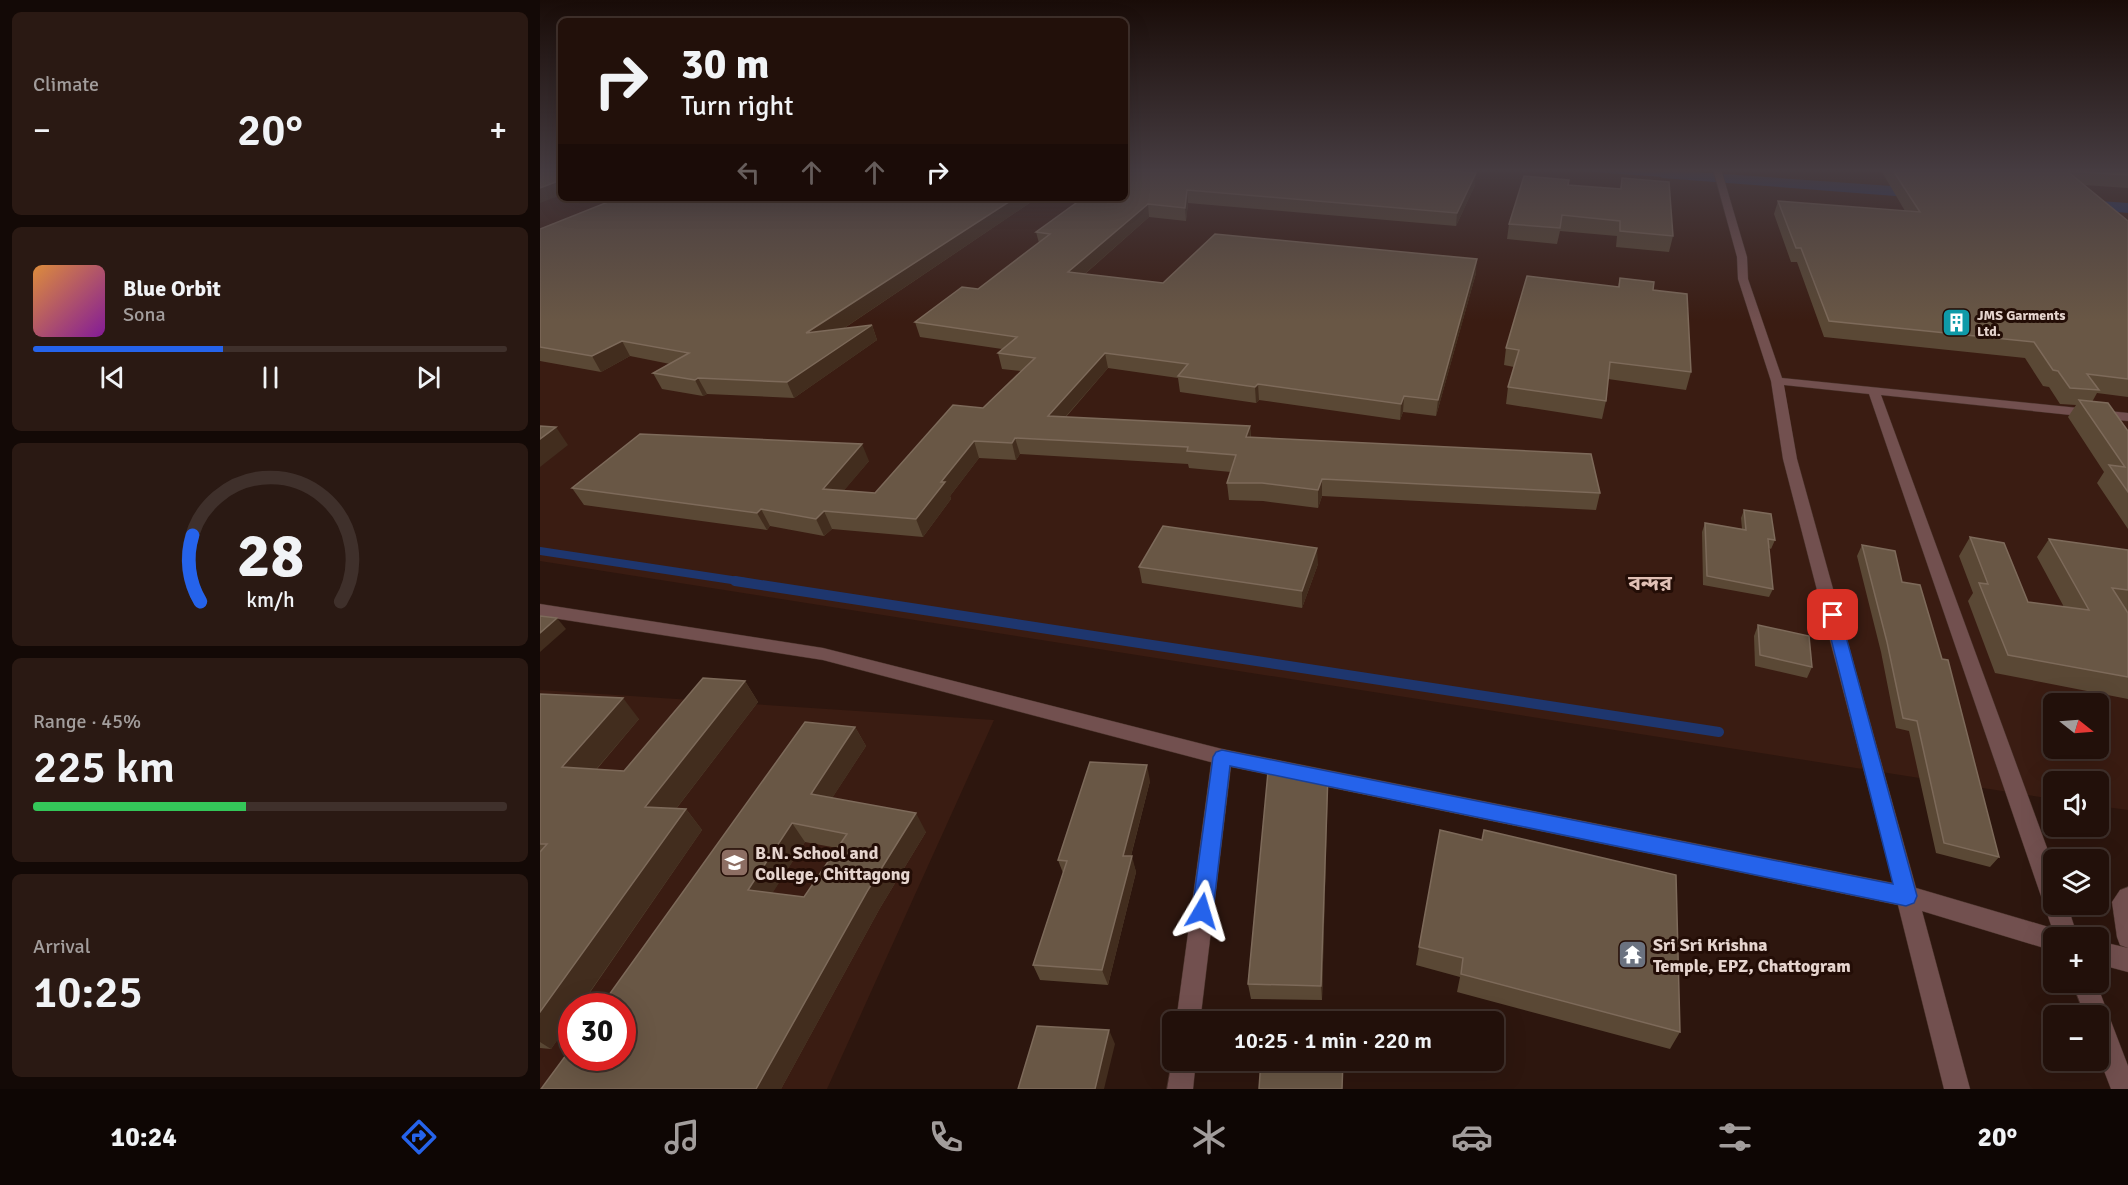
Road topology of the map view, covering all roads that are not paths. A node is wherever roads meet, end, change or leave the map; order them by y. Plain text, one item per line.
1 (1732, 220) edge
2 (1777, 381) junction
3 (1874, 392) junction
4 (2128, 417) edge
5 (540, 610) edge
6 (1222, 757) junction
7 (2043, 868) edge
8 (1906, 896) junction
9 (2128, 897) edge
10 (2043, 937) edge
11 (2128, 938) edge
12 (2109, 955) edge
13 (2128, 960) edge
14 (1189, 1011) edge
15 (2109, 1049) edge
16 (1182, 1071) edge
17 (1180, 1089) edge
18 (1957, 1089) edge
19 (2124, 1089) edge

1 - 2 street
2 - 3 street
2 - 8 street
3 - 4 street
3 - 7 street
5 - 6 street
6 - 8 street
6 - 14 street
8 - 10 street
8 - 18 street
9 - 11 street
12 - 13 street
15 - 19 street
16 - 17 street

